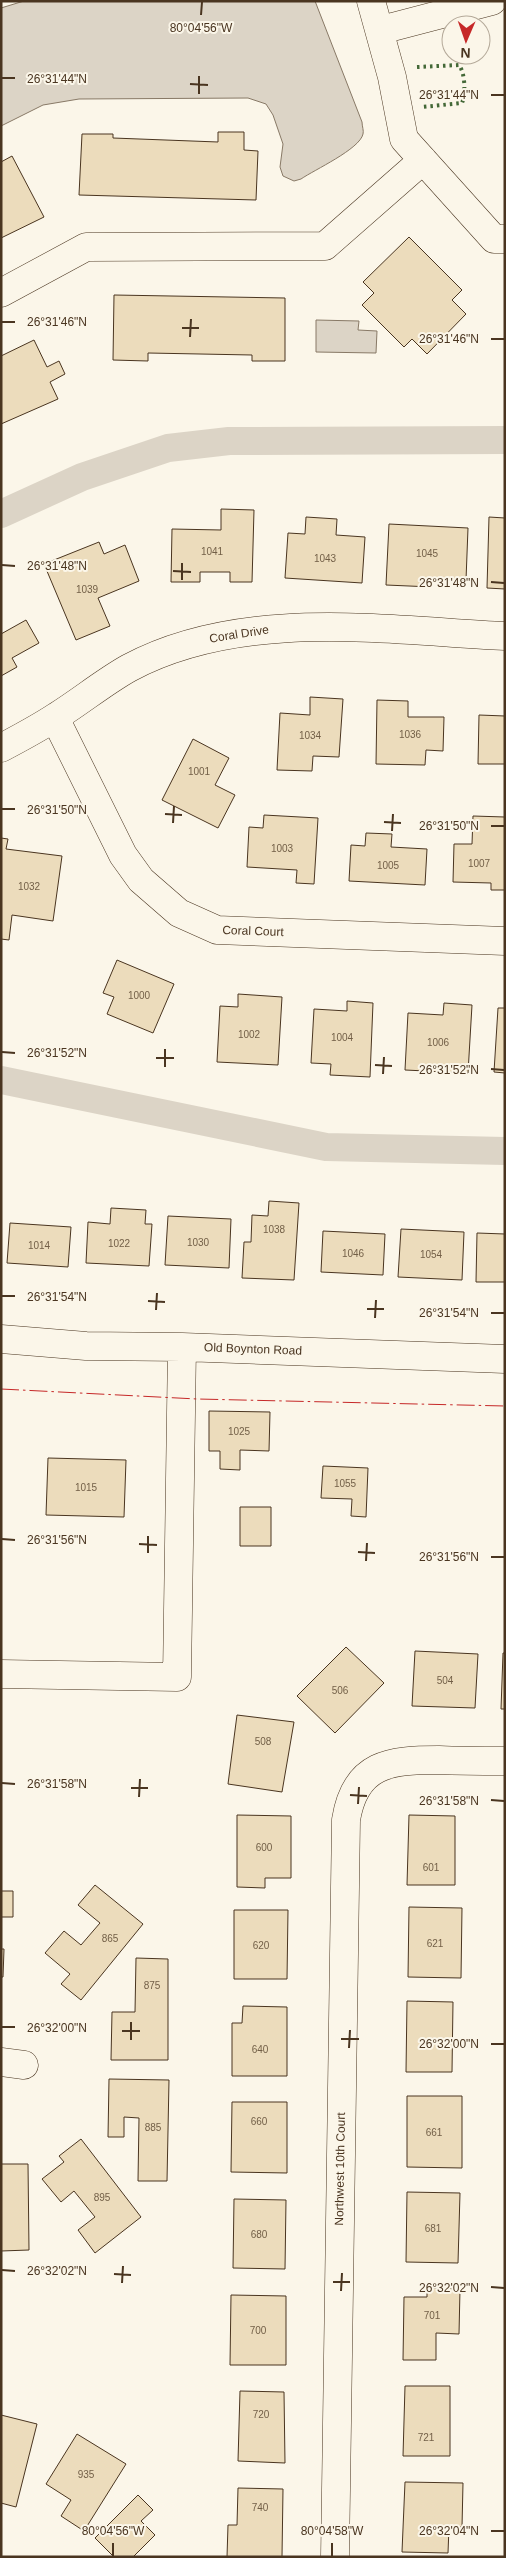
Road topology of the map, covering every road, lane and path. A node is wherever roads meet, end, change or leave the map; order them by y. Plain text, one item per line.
1 (372, 1) edge
2 (492, 1) edge
3 (380, 30) junction
4 (423, 160) junction
5 (505, 239) edge
6 (1, 293) edge
7 (505, 636) edge
8 (55, 718) junction
9 (1, 748) edge
10 (505, 941) edge
11 (1, 1339) edge
12 (182, 1347) junction
13 (505, 1359) edge
14 (1, 1674) edge
15 (505, 1761) edge
16 (335, 2557) edge

1 - 3 street
2 - 3 street
3 - 4 street
4 - 5 street
4 - 6 street
7 - 8 street, Coral Drive
8 - 9 street, Coral Drive
8 - 10 street, Coral Court
11 - 12 street, Old Boynton Road
12 - 13 street, Old Boynton Road
12 - 14 street
15 - 16 street, Northwest 10th Court

